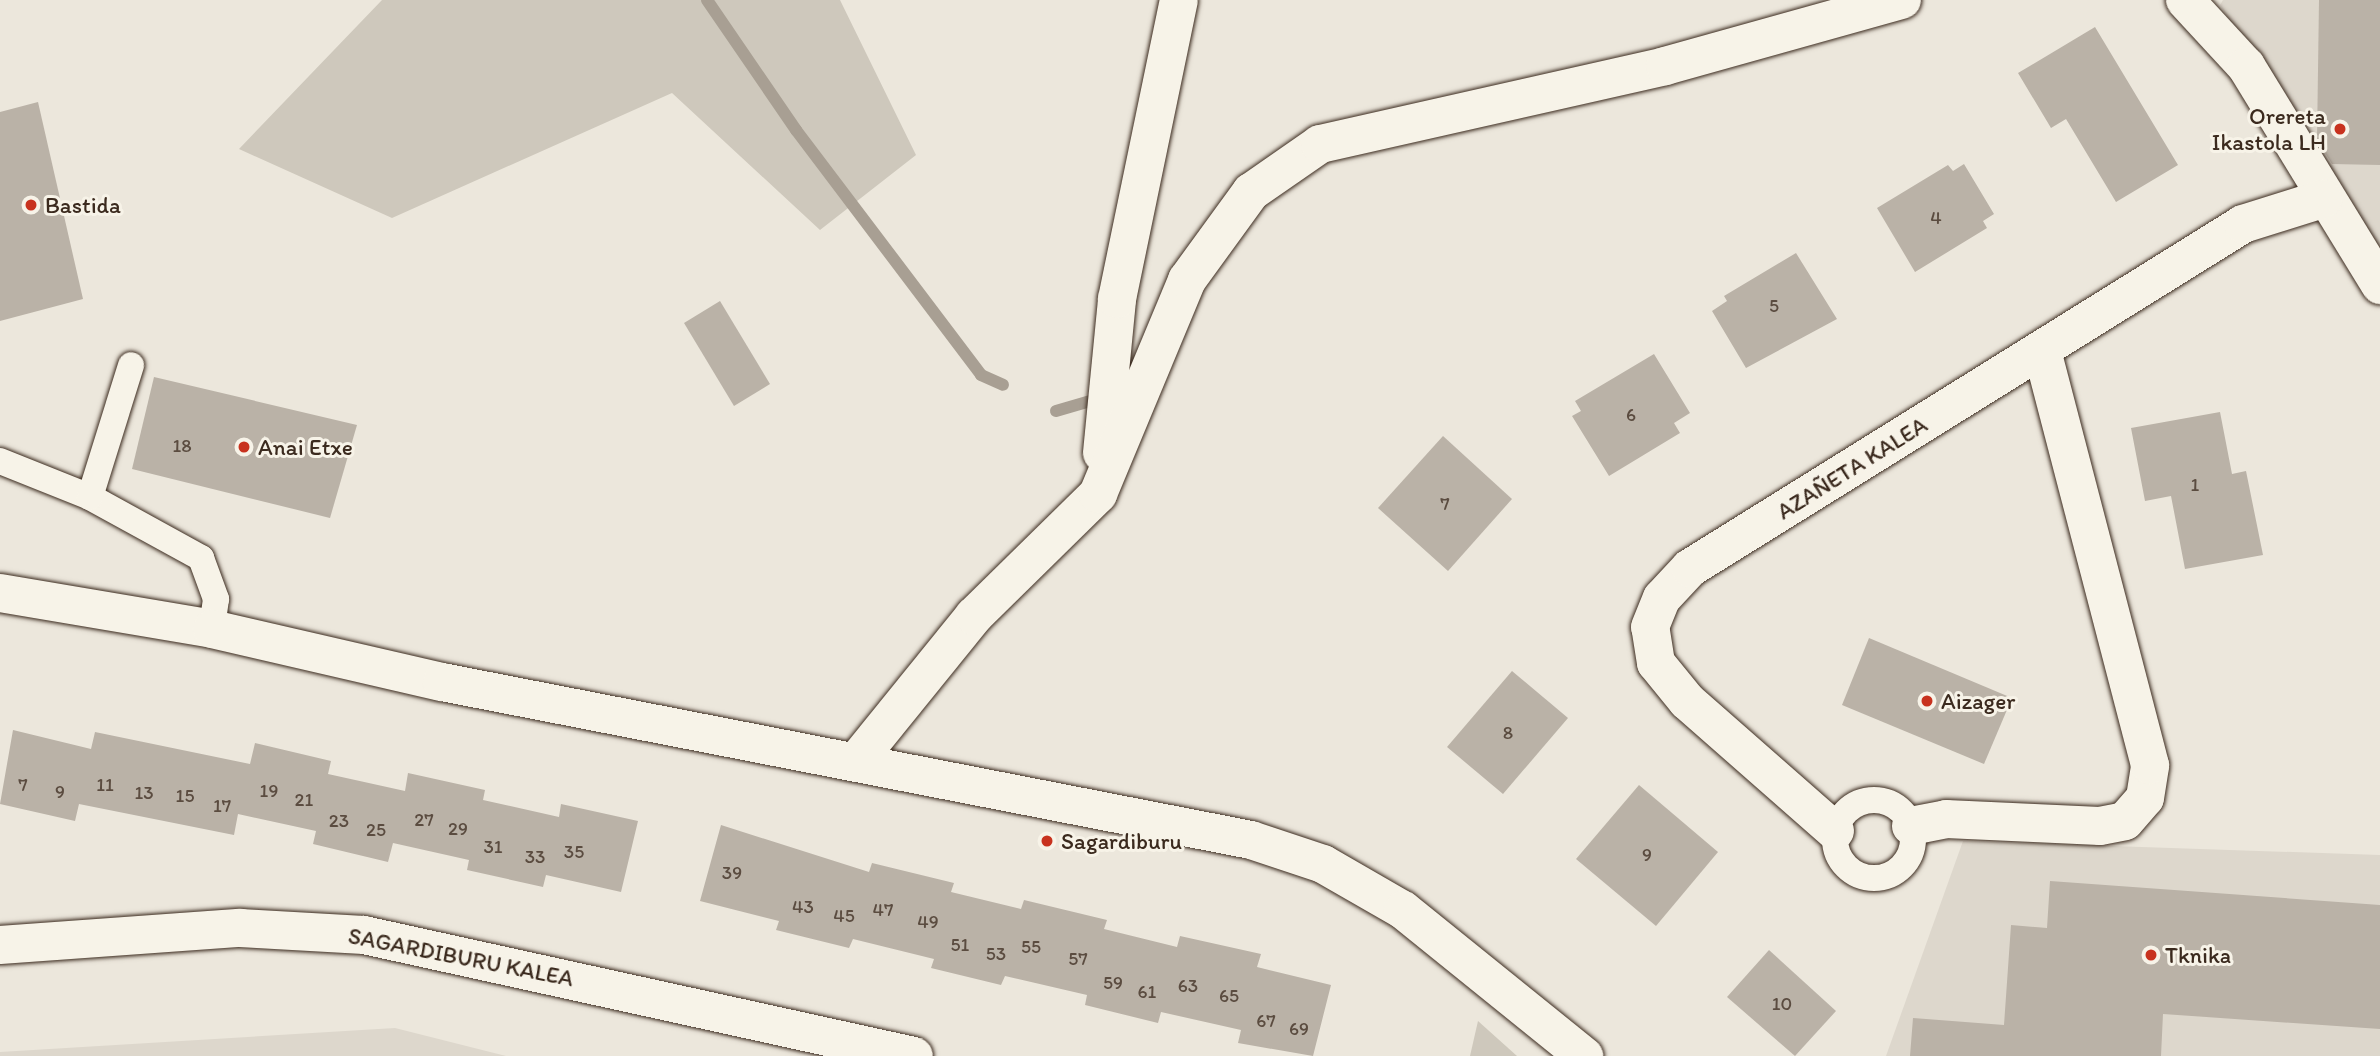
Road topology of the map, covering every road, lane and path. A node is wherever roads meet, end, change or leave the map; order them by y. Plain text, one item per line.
1 (1179, 0) edge
2 (1902, 0) edge
3 (2185, 0) edge
4 (1844, 7) edge
5 (2323, 199) junction
6 (2380, 285) edge
7 (2042, 351) junction
8 (131, 365) dead end
9 (0, 461) edge
10 (1098, 494) junction
11 (90, 497) junction
12 (0, 593) edge
13 (212, 629) junction
14 (859, 758) junction
15 (1911, 826) junction
16 (1835, 831) junction
17 (0, 945) edge
18 (914, 1056) edge
19 (1584, 1056) edge

1 - 10 street
2 - 4 street
3 - 5 street
4 - 10 street
5 - 6 street
5 - 7 street, AZAÑETA KALEA
7 - 15 street
7 - 16 street, AZAÑETA KALEA
8 - 11 lane
9 - 11 lane
10 - 14 street
11 - 13 lane
12 - 13 street
13 - 14 street
14 - 19 street
15 - 16 lane
15 - 16 lane
17 - 18 street, SAGARDIBURU KALEA

